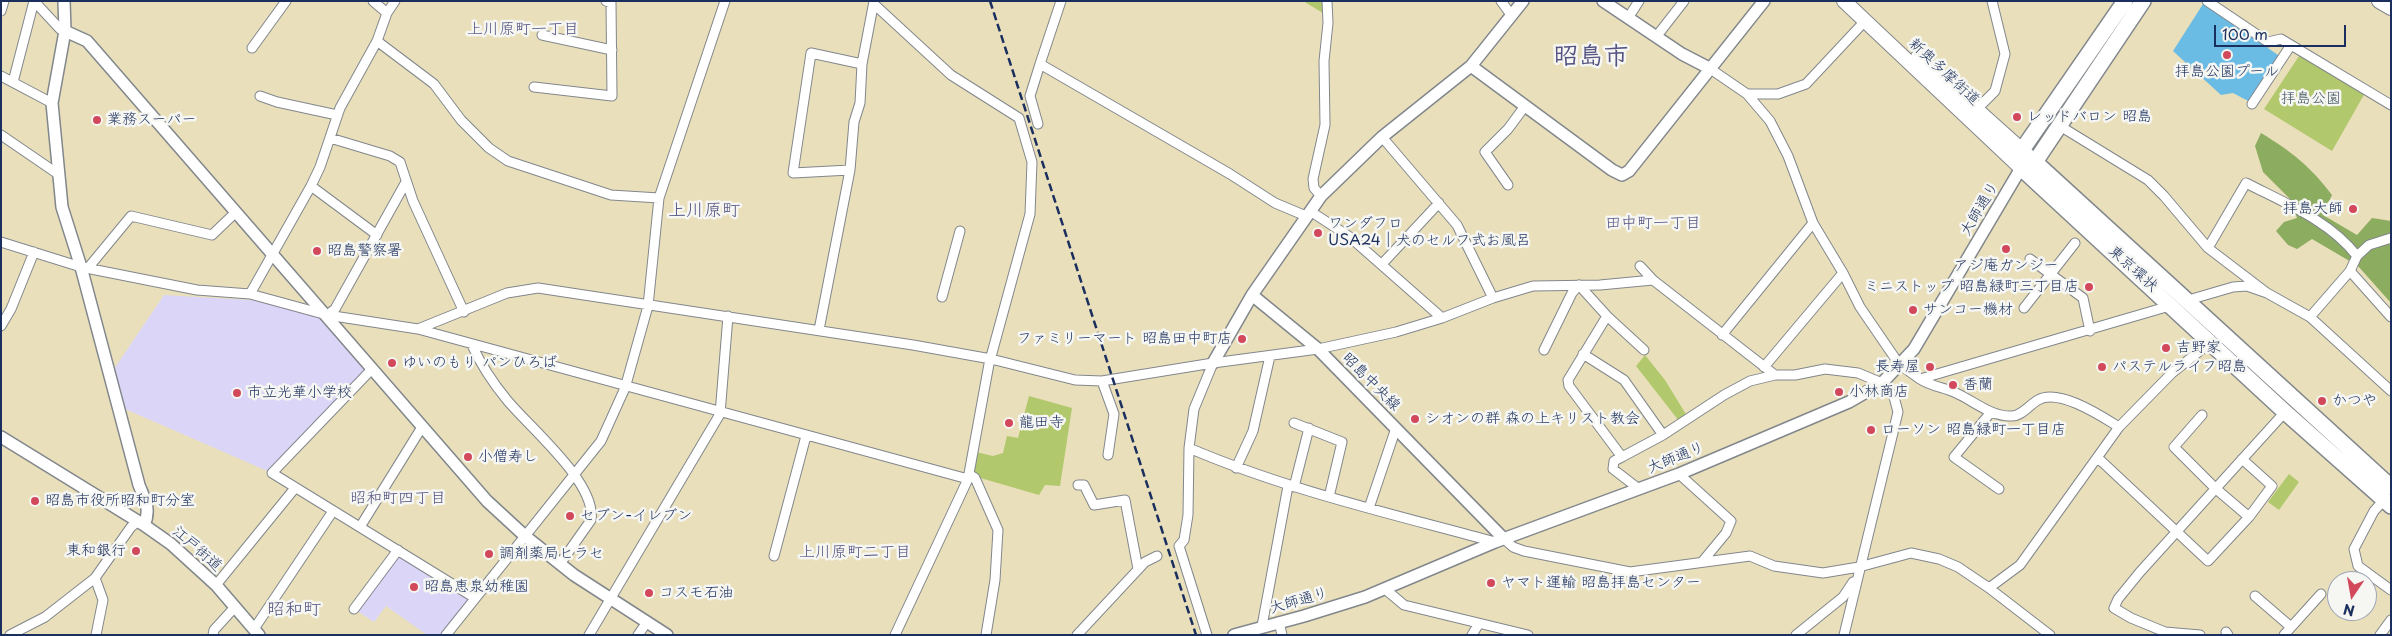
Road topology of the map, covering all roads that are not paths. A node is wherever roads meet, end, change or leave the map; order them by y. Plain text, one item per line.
1 (4, 1) edge
2 (34, 1) edge
3 (64, 1) edge
4 (286, 1) edge
5 (373, 1) edge
6 (395, 1) edge
7 (606, 1) edge
8 (725, 1) edge
9 (1061, 1) edge
10 (1327, 1) edge
11 (1500, 1) edge
12 (1523, 1) edge
13 (1603, 1) edge
14 (1638, 1) edge
15 (1684, 1) edge
16 (1764, 1) edge
17 (1844, 1) edge
18 (1858, 1) edge
19 (1992, 1) edge
20 (2125, 1) edge
21 (2143, 1) edge
22 (2207, 1) edge
23 (2379, 1) edge
24 (875, 3) edge
25 (2391, 8) edge
26 (1, 11) edge
27 (387, 13) junction
28 (1512, 16) junction
29 (1628, 18) junction
30 (1865, 21) junction
31 (65, 32) junction
32 (542, 35) dead end
33 (1656, 37) junction
34 (377, 41) junction
35 (2291, 45) junction
36 (252, 48) dead end
37 (612, 50) junction
38 (862, 64) junction
39 (1040, 64) junction
40 (1472, 66) junction
41 (1709, 68) junction
42 (1, 76) edge
43 (13, 82) junction
44 (534, 87) dead end
45 (1747, 94) junction
46 (260, 96) dead end
47 (52, 103) junction
48 (2252, 104) dead end
49 (2391, 105) edge
50 (1525, 106) junction
51 (1977, 109) junction
52 (337, 115) junction
53 (1038, 124) dead end
54 (2060, 126) junction
55 (1, 135) edge
56 (1382, 137) junction
57 (330, 138) junction
58 (2022, 150) junction
59 (2028, 165) junction
60 (850, 170) junction
61 (58, 174) junction
62 (406, 182) junction
63 (1508, 184) dead end
64 (311, 186) junction
65 (1322, 196) junction
66 (659, 198) junction
67 (1439, 203) junction
68 (236, 212) junction
69 (1308, 214) junction
70 (1812, 223) junction
71 (960, 230) dead end
72 (377, 236) junction
73 (2391, 238) edge
74 (1, 242) edge
75 (2075, 243) dead end
76 (2208, 248) junction
77 (34, 252) junction
78 (273, 254) junction
79 (2357, 256) junction
80 (2030, 260) dead end
81 (1382, 264) junction
82 (1640, 266) dead end
83 (85, 268) junction
84 (2350, 271) junction
85 (1843, 273) junction
86 (2051, 275) junction
87 (1653, 280) junction
88 (1579, 285) junction
89 (942, 292) dead end
90 (2267, 293) junction
91 (250, 294) junction
92 (1252, 295) junction
93 (1493, 298) junction
94 (2187, 300) junction
95 (2172, 305) junction
96 (648, 306) junction
97 (2024, 308) dead end
98 (464, 312) junction
99 (327, 314) junction
100 (728, 316) junction
101 (1608, 316) junction
102 (2310, 316) junction
103 (2391, 317) edge
104 (1442, 318) junction
105 (1, 326) edge
106 (418, 329) junction
107 (819, 330) junction
108 (2090, 330) junction
109 (1722, 335) junction
110 (2211, 342) junction
111 (472, 345) junction
112 (1318, 349) junction
113 (1544, 350) dead end
114 (1644, 350) dead end
115 (1583, 354) junction
116 (1270, 356) junction
117 (991, 360) junction
118 (1213, 363) junction
119 (1899, 364) junction
120 (1764, 367) junction
121 (372, 369) junction
122 (1775, 375) junction
123 (1920, 379) junction
124 (1102, 381) junction
125 (1882, 383) junction
126 (625, 388) junction
127 (2391, 391) edge
128 (1991, 412) junction
129 (2285, 412) junction
130 (720, 414) junction
131 (2202, 415) dead end
132 (1294, 423) dead end
133 (422, 427) junction
134 (2120, 427) junction
135 (1309, 428) junction
136 (1396, 428) junction
137 (1663, 435) junction
138 (806, 436) junction
139 (1, 437) edge
140 (1188, 448) junction
141 (1108, 455) dead end
142 (1622, 457) junction
143 (2098, 458) junction
144 (2242, 459) junction
145 (1236, 468) junction
146 (1679, 474) junction
147 (575, 475) junction
148 (968, 476) junction
149 (1078, 485) dead end
150 (1291, 487) junction
151 (295, 488) junction
152 (2216, 488) junction
153 (1639, 489) junction
154 (1998, 489) dead end
155 (1329, 497) junction
156 (2388, 498) edge
157 (1370, 508) junction
158 (333, 511) junction
159 (2249, 516) junction
160 (141, 523) junction
161 (360, 527) junction
162 (2176, 532) junction
163 (525, 536) junction
164 (1500, 540) junction
165 (398, 550) junction
166 (774, 556) dead end
167 (1157, 556) dead end
168 (1702, 562) junction
169 (560, 564) junction
170 (1859, 567) junction
171 (1138, 569) junction
172 (1856, 577) junction
173 (95, 578) junction
174 (216, 585) junction
175 (1990, 588) junction
176 (1385, 589) junction
177 (2391, 590) edge
178 (2321, 594) dead end
179 (2255, 596) dead end
180 (475, 598) junction
181 (611, 599) junction
182 (235, 607) junction
183 (354, 609) dead end
184 (2391, 620) edge
185 (647, 622) junction
186 (1279, 622) junction
187 (1478, 625) junction
188 (1262, 626) junction
189 (2291, 627) junction
190 (257, 632) edge
191 (10, 635) edge
192 (96, 635) edge
193 (213, 635) edge
194 (446, 635) edge
195 (589, 635) edge
196 (638, 635) edge
197 (668, 635) edge
198 (895, 635) edge
199 (986, 635) edge
200 (1077, 635) edge
201 (1207, 635) edge
202 (1234, 635) edge
203 (1282, 635) edge
204 (1472, 635) edge
205 (1528, 635) edge
206 (1796, 635) edge
207 (1844, 635) edge
208 (2050, 635) edge
209 (2200, 635) edge
210 (2284, 635) edge
211 (2380, 635) edge

1 - 26 street
2 - 31 street
2 - 43 street
3 - 31 street
4 - 36 street
5 - 27 street
6 - 27 street
7 - 37 street
8 - 66 street
9 - 39 street
10 - 65 street
11 - 28 street
12 - 28 street
13 - 29 street
14 - 29 street
15 - 33 street
16 - 41 street
17 - 30 main road, 新奥多摩街道
18 - 51 main road, 新奥多摩街道
19 - 51 street
20 - 58 highway
21 - 54 highway
22 - 35 street
23 - 25 main road
24 - 38 street
24 - 117 street
27 - 34 street
28 - 40 street
29 - 33 street
30 - 45 street
30 - 59 main road, 新奥多摩街道
31 - 47 street
31 - 68 street
32 - 37 street
33 - 41 street
34 - 52 street
34 - 66 street
35 - 48 street
35 - 49 street
37 - 44 street
38 - 60 street
38 - 60 street
39 - 53 street
39 - 69 street
40 - 50 street
40 - 56 street
41 - 45 street
41 - 50 street
42 - 43 street
43 - 47 street
45 - 70 street
46 - 52 street
47 - 61 street
50 - 63 street
51 - 58 main road, 新奥多摩街道
52 - 57 street
54 - 59 highway
54 - 76 street
55 - 61 street
56 - 65 street
56 - 67 street
57 - 62 street
57 - 64 street
58 - 59 highway
59 - 94 highway, 東京環状
59 - 95 highway, 東京環状
59 - 119 street, 大師通り
60 - 107 street
61 - 83 street
62 - 72 street
62 - 98 street
64 - 72 street
64 - 78 street
65 - 69 street
66 - 96 street
67 - 81 street
67 - 93 street
68 - 78 street
68 - 83 street
69 - 81 street
69 - 92 street
70 - 85 street
70 - 109 street
71 - 89 street
72 - 99 street
73 - 79 street
74 - 77 street
75 - 86 street
76 - 79 street
76 - 90 street
77 - 83 street
77 - 105 street
78 - 91 street
78 - 99 street
79 - 84 street
80 - 86 street
81 - 104 street
82 - 87 street
83 - 91 street
83 - 160 street
84 - 102 street
84 - 103 street
85 - 119 street
85 - 120 street
86 - 97 street
86 - 108 street
87 - 88 street
87 - 109 street
88 - 93 street
88 - 101 street
88 - 113 street
90 - 94 street
90 - 102 street
91 - 99 street
92 - 112 street, 昭島中央線
92 - 118 street
93 - 104 street
94 - 95 street
94 - 156 highway, 東京環状
95 - 108 street
95 - 110 highway, 東京環状
96 - 98 street
96 - 100 street
96 - 126 street
98 - 106 street
99 - 106 street
99 - 121 street
100 - 107 street
100 - 130 street
101 - 114 street
101 - 115 street
102 - 127 street
104 - 112 street
106 - 111 street
107 - 117 street
108 - 123 street
109 - 120 street
110 - 129 highway, 東京環状
110 - 134 street
111 - 126 street
111 - 147 street
112 - 116 street
112 - 136 street, 昭島中央線
115 - 137 street
115 - 142 street
116 - 118 street
116 - 145 street
117 - 124 street
117 - 148 street
118 - 124 street
118 - 140 street
119 - 123 street
119 - 125 street, 大師通り
120 - 122 street
121 - 133 street
121 - 151 street
122 - 125 street
122 - 137 street
123 - 128 street
124 - 141 street
125 - 146 street, 大師通り
125 - 170 street
126 - 130 street
126 - 147 street
128 - 134 street
128 - 154 street
129 - 144 street
129 - 156 highway, 東京環状
130 - 138 street
130 - 181 street
131 - 152 street
132 - 135 street
133 - 161 street
133 - 163 street
134 - 143 street
135 - 150 street
135 - 155 street
136 - 157 street
136 - 164 street, 昭島中央線
137 - 142 street
138 - 148 street
138 - 166 street
139 - 160 street, 江戸街道
140 - 145 street
140 - 201 street
142 - 153 street
143 - 162 street
143 - 175 street
144 - 152 street
144 - 159 street
145 - 150 street
146 - 153 street, 大師通り
146 - 168 street
147 - 163 street
147 - 169 street
148 - 198 street
148 - 199 street
149 - 171 street
150 - 155 street
150 - 188 street
151 - 158 street
151 - 174 street
152 - 159 street
152 - 162 street
153 - 164 street, 大師通り
155 - 157 street
156 - 177 street
157 - 164 street
158 - 161 street
158 - 190 street
159 - 162 street
160 - 173 street
160 - 174 street, 江戸街道
161 - 165 street
162 - 209 street
163 - 169 street
163 - 180 street
164 - 168 street
164 - 176 street, 大師通り
165 - 180 street
165 - 183 street
167 - 171 street
168 - 170 street
169 - 181 street
170 - 172 street
170 - 175 street
171 - 200 street
172 - 206 street
172 - 207 street
173 - 191 street
173 - 192 street
174 - 182 street, 江戸街道
175 - 208 street
176 - 186 street, 大師通り
176 - 187 street
178 - 189 street
179 - 189 street
180 - 194 street
181 - 185 street
181 - 195 street
182 - 190 street, 江戸街道
182 - 193 street
184 - 211 street
185 - 196 street
185 - 197 street
186 - 188 street, 大師通り
186 - 203 street
187 - 204 street
187 - 205 street
188 - 202 street, 大師通り
189 - 210 street

